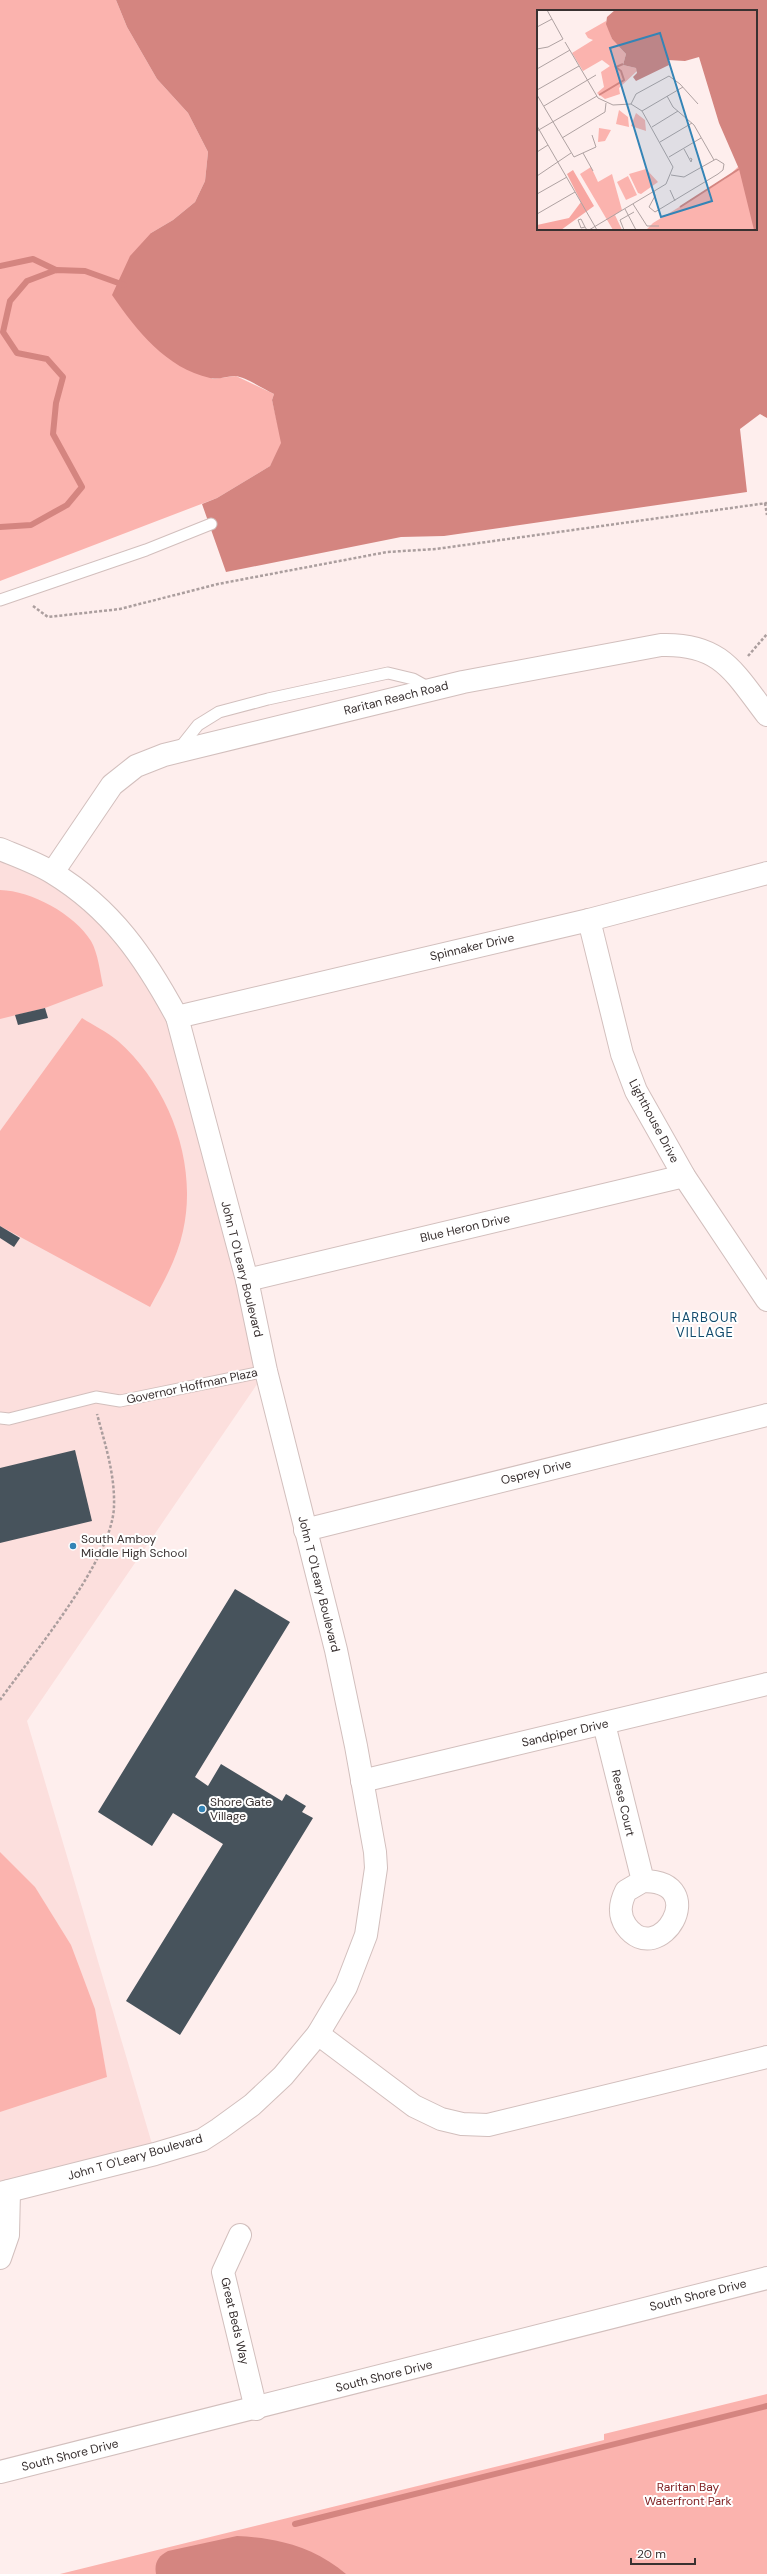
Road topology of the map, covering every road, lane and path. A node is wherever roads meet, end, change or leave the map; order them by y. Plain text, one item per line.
1 (766, 503) edge
2 (767, 515) edge
3 (211, 524) dead end
4 (18, 594) junction
5 (0, 600) edge
6 (767, 634) edge
7 (734, 671) junction
8 (432, 689) junction
9 (767, 715) edge
10 (176, 752) junction
11 (0, 849) edge
12 (53, 872) junction
13 (767, 873) edge
14 (589, 920) junction
15 (177, 1017) junction
16 (684, 1176) junction
17 (247, 1280) junction
18 (767, 1300) edge
19 (266, 1371) junction
20 (93, 1398) junction
21 (767, 1415) edge
22 (0, 1418) edge
23 (305, 1530) junction
24 (767, 1684) edge
25 (0, 1700) edge
26 (604, 1724) junction
27 (362, 1781) junction
28 (643, 1880) dead end
29 (318, 2034) junction
30 (767, 2057) edge
31 (4, 2192) edge
32 (240, 2235) dead end
33 (0, 2258) edge
34 (767, 2278) edge
35 (256, 2409) junction
36 (0, 2472) edge

1 - 2 path
1 - 4 path
3 - 4 lane
4 - 5 lane
6 - 7 path
7 - 8 street, Raritan Reach Road
7 - 9 street, Raritan Reach Road
8 - 10 street, Raritan Reach Road
8 - 10 lane
10 - 12 street, Raritan Reach Road
11 - 12 street, John T O'Leary Boulevard
12 - 15 street, John T O'Leary Boulevard
13 - 14 street, Spinnaker Drive
14 - 15 street, Spinnaker Drive
14 - 16 street, Lighthouse Drive
15 - 17 street, John T O'Leary Boulevard
16 - 17 street, Blue Heron Drive
16 - 18 street, Lighthouse Drive
17 - 19 street, John T O'Leary Boulevard
19 - 20 lane, Governor Hoffman Plaza
19 - 23 street, John T O'Leary Boulevard
20 - 22 lane, Governor Hoffman Plaza
20 - 25 path
21 - 23 street, Osprey Drive
23 - 27 street, John T O'Leary Boulevard
24 - 26 street, Sandpiper Drive
26 - 27 street, Sandpiper Drive
26 - 28 street, Reese Court
27 - 29 street, John T O'Leary Boulevard
29 - 30 street
29 - 31 street, John T O'Leary Boulevard
31 - 33 street
32 - 35 street, Great Beds Way
34 - 35 street, South Shore Drive
35 - 36 street, South Shore Drive

